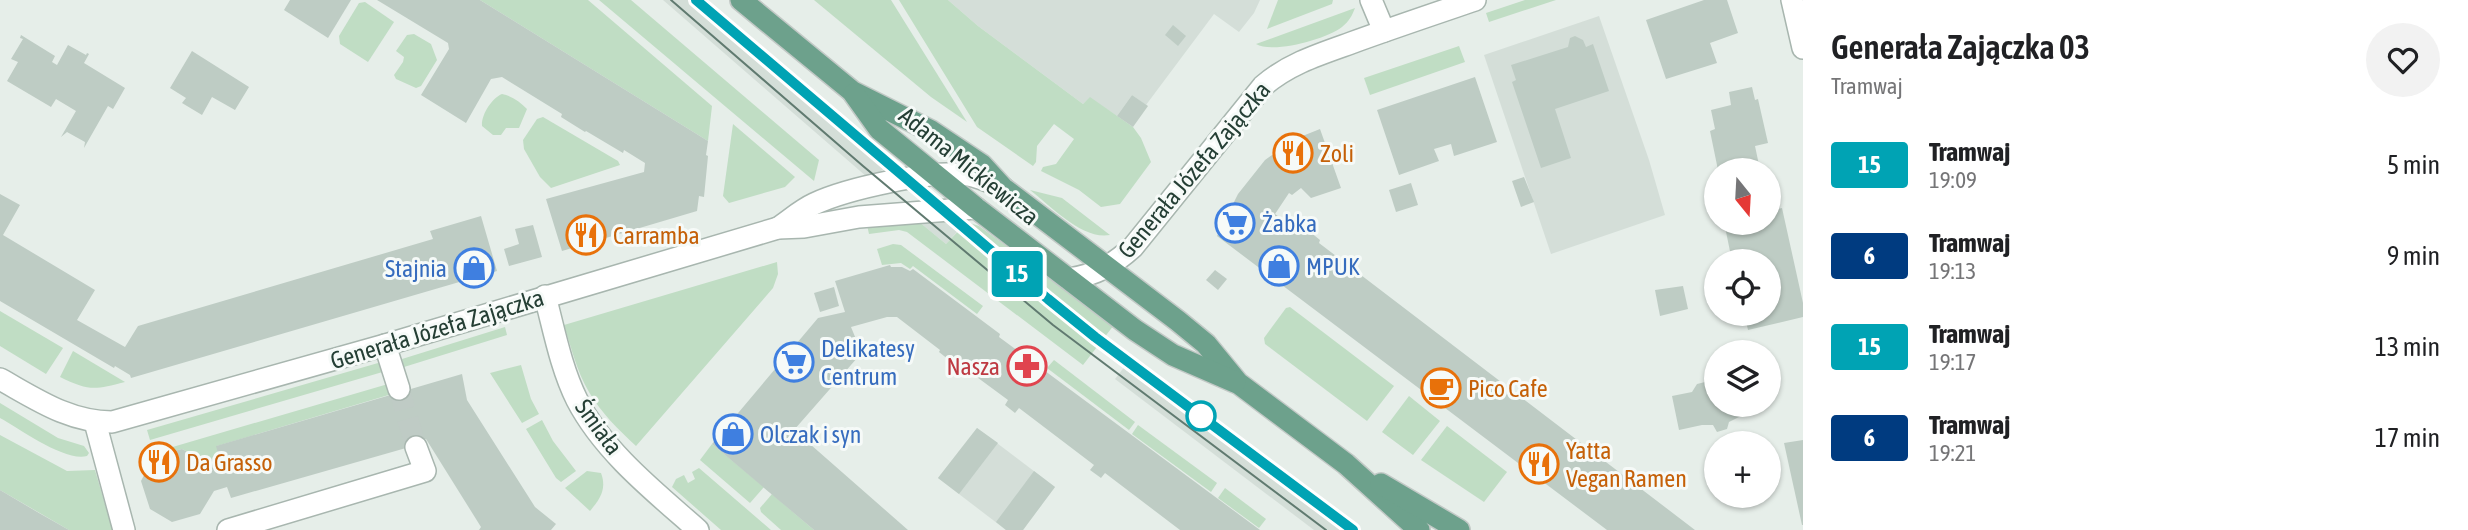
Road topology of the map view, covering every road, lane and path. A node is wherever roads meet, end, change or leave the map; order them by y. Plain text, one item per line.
1 (741, 0) edge
2 (1371, 0) edge
3 (1475, 0) edge
4 (1793, 0) edge
5 (1384, 31) junction
6 (1803, 48) edge
7 (853, 92) junction
8 (936, 176) junction
9 (1003, 188) junction
10 (976, 208) junction
11 (778, 228) junction
12 (1108, 268) junction
13 (1069, 279) junction
14 (545, 296) junction
15 (385, 345) junction
16 (0, 379) edge
17 (1238, 383) junction
18 (399, 389) tunnel mouth
19 (95, 422) junction
20 (416, 447) tunnel mouth
21 (1346, 464) junction
22 (124, 530) edge
23 (228, 530) edge
24 (698, 530) edge
25 (1419, 530) edge
26 (1459, 530) edge

1 - 7 main road, Adama Mickiewicza
2 - 5 street
3 - 5 street, Generała Józefa Zajączka
4 - 6 street
5 - 12 street, Generała Józefa Zajączka
7 - 8 main road, Adama Mickiewicza
7 - 9 main road, Adama Mickiewicza
8 - 9 street, Generała Józefa Zajączka
8 - 10 main road, Adama Mickiewicza
8 - 11 street, Generała Józefa Zajączka
9 - 12 main road, Adama Mickiewicza
10 - 11 street, Generała Józefa Zajączka
10 - 13 main road, Adama Mickiewicza
11 - 14 street, Generała Józefa Zajączka
12 - 13 street, Generała Józefa Zajączka
12 - 17 main road, Adama Mickiewicza
13 - 17 main road, Adama Mickiewicza
14 - 15 street, Generała Józefa Zajączka
14 - 24 street, Śmiała
15 - 18 street
15 - 19 street, Generała Józefa Zajączka
16 - 19 street
17 - 21 main road, Adama Mickiewicza
19 - 22 street
20 - 23 street
21 - 25 main road, Adama Mickiewicza
21 - 26 main road, Adama Mickiewicza

